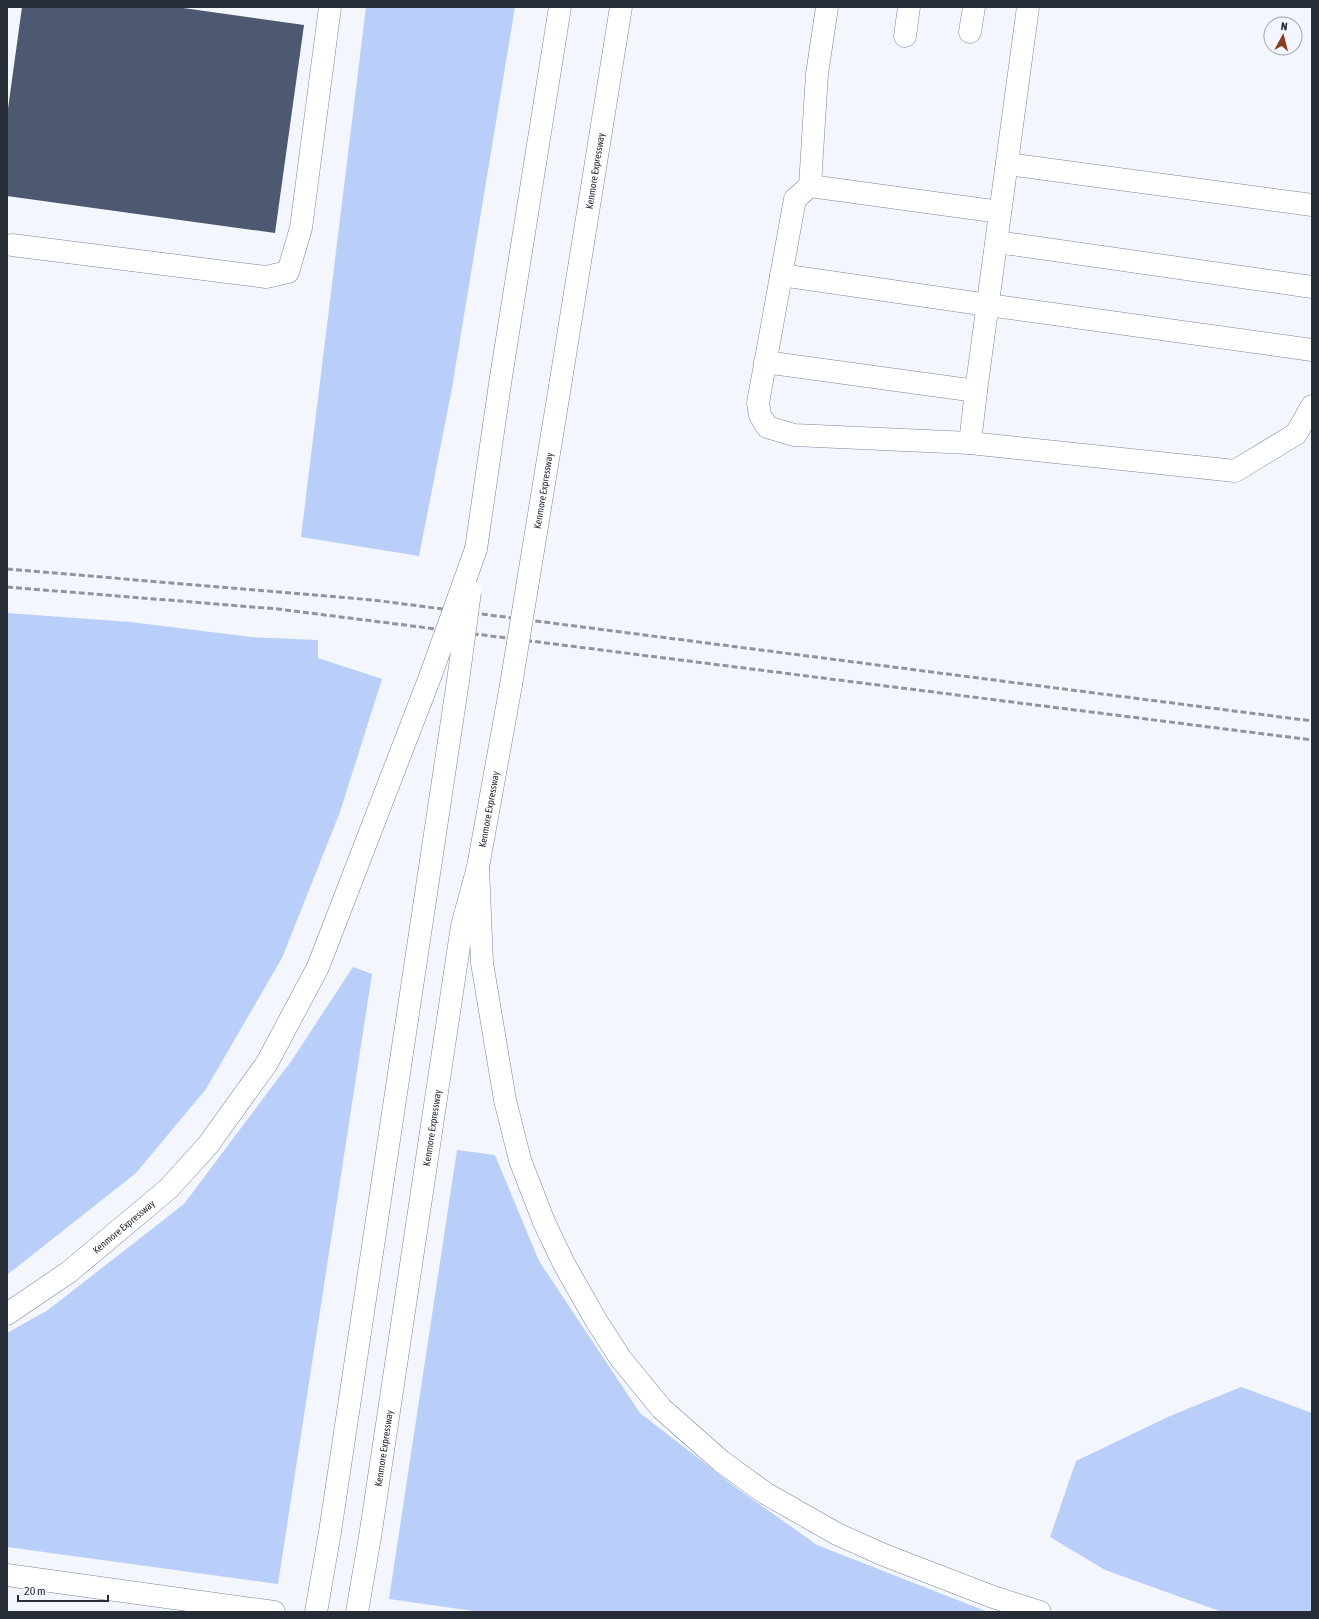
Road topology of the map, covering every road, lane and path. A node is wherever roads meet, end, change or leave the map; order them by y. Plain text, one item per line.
1 (330, 7) edge
2 (560, 7) edge
3 (621, 7) edge
4 (827, 7) edge
5 (909, 7) edge
6 (974, 7) edge
7 (1028, 7) edge
8 (970, 32) dead end
9 (905, 36) dead end
10 (1007, 164) junction
11 (810, 186) junction
12 (1312, 205) edge
13 (1000, 212) junction
14 (997, 242) junction
15 (12, 244) dead end
16 (781, 275) junction
17 (1312, 287) edge
18 (988, 306) junction
19 (1312, 350) edge
20 (765, 362) junction
21 (976, 391) junction
22 (1312, 406) edge
23 (970, 443) junction
24 (476, 549) junction
25 (478, 867) junction
26 (7, 1314) edge
27 (7, 1575) edge
28 (274, 1612) edge
29 (316, 1612) edge
30 (357, 1612) edge
31 (1040, 1612) edge

1 - 15 main road
2 - 24 main road, Kenmore Expressway
3 - 25 main road, Kenmore Expressway, bridge
4 - 11 main road
5 - 9 main road
6 - 8 main road
7 - 10 main road
10 - 12 main road
10 - 13 main road
11 - 13 main road
11 - 16 main road
13 - 14 main road
14 - 17 main road
14 - 18 main road
16 - 18 main road
16 - 20 main road
18 - 19 main road
18 - 21 main road
20 - 21 main road
20 - 23 main road
21 - 23 main road
22 - 23 main road
24 - 26 main road, Kenmore Expressway, bridge
24 - 29 main road, bridge
25 - 30 main road, Kenmore Expressway
25 - 31 main road
27 - 28 main road

